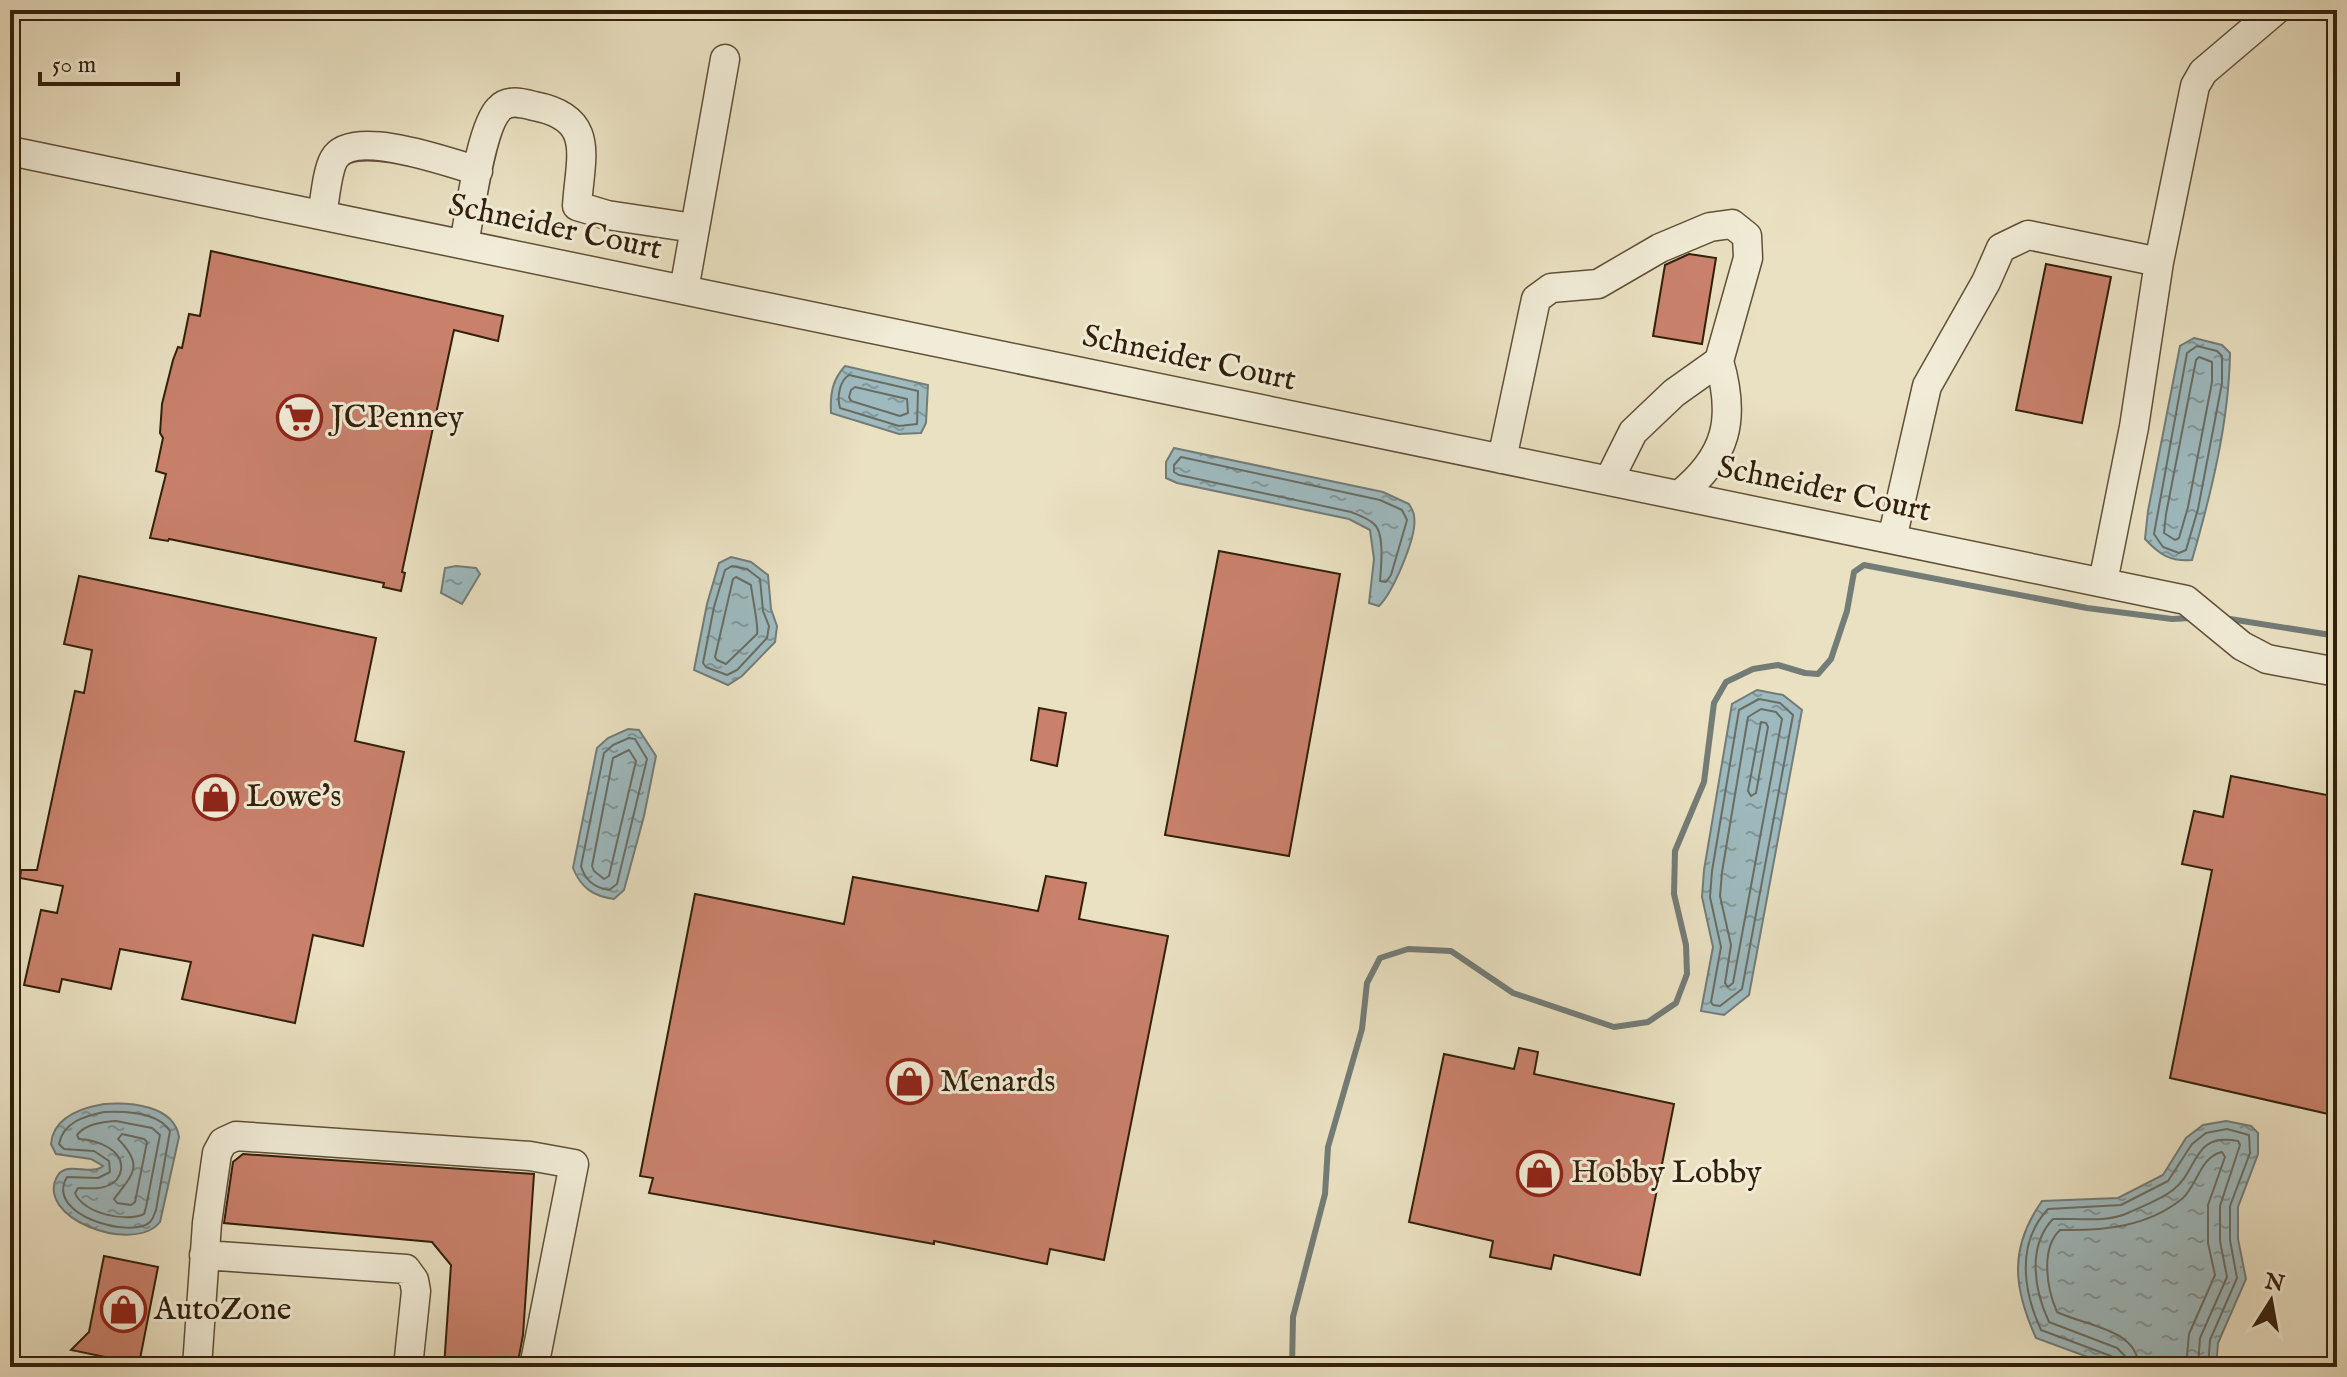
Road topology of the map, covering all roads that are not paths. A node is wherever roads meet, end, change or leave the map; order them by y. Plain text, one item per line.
1 (2276, 10) edge
2 (725, 59) dead end
3 (10, 151) edge
4 (478, 171) junction
5 (322, 215) junction
6 (694, 228) junction
7 (464, 244) junction
8 (2159, 262) junction
9 (684, 290) junction
10 (1719, 361) junction
11 (1502, 459) junction
12 (1609, 480) junction
13 (1679, 495) junction
14 (1892, 539) junction
15 (2103, 582) junction
16 (2337, 672) edge
17 (204, 1255) junction
18 (197, 1367) edge
19 (408, 1367) edge
20 (534, 1367) edge

1 - 8 street
2 - 6 street
3 - 5 street, Schneider Court
4 - 5 street
4 - 6 street
4 - 7 street
5 - 7 street, Schneider Court
6 - 9 street
7 - 9 street, Schneider Court
8 - 14 street
8 - 15 street
9 - 11 street, Schneider Court
10 - 11 street
10 - 12 street
10 - 13 street
11 - 12 street, Schneider Court
12 - 13 street, Schneider Court
13 - 14 street, Schneider Court
14 - 15 street, Schneider Court
15 - 16 street, Schneider Court
17 - 18 street
17 - 19 street
17 - 20 street

